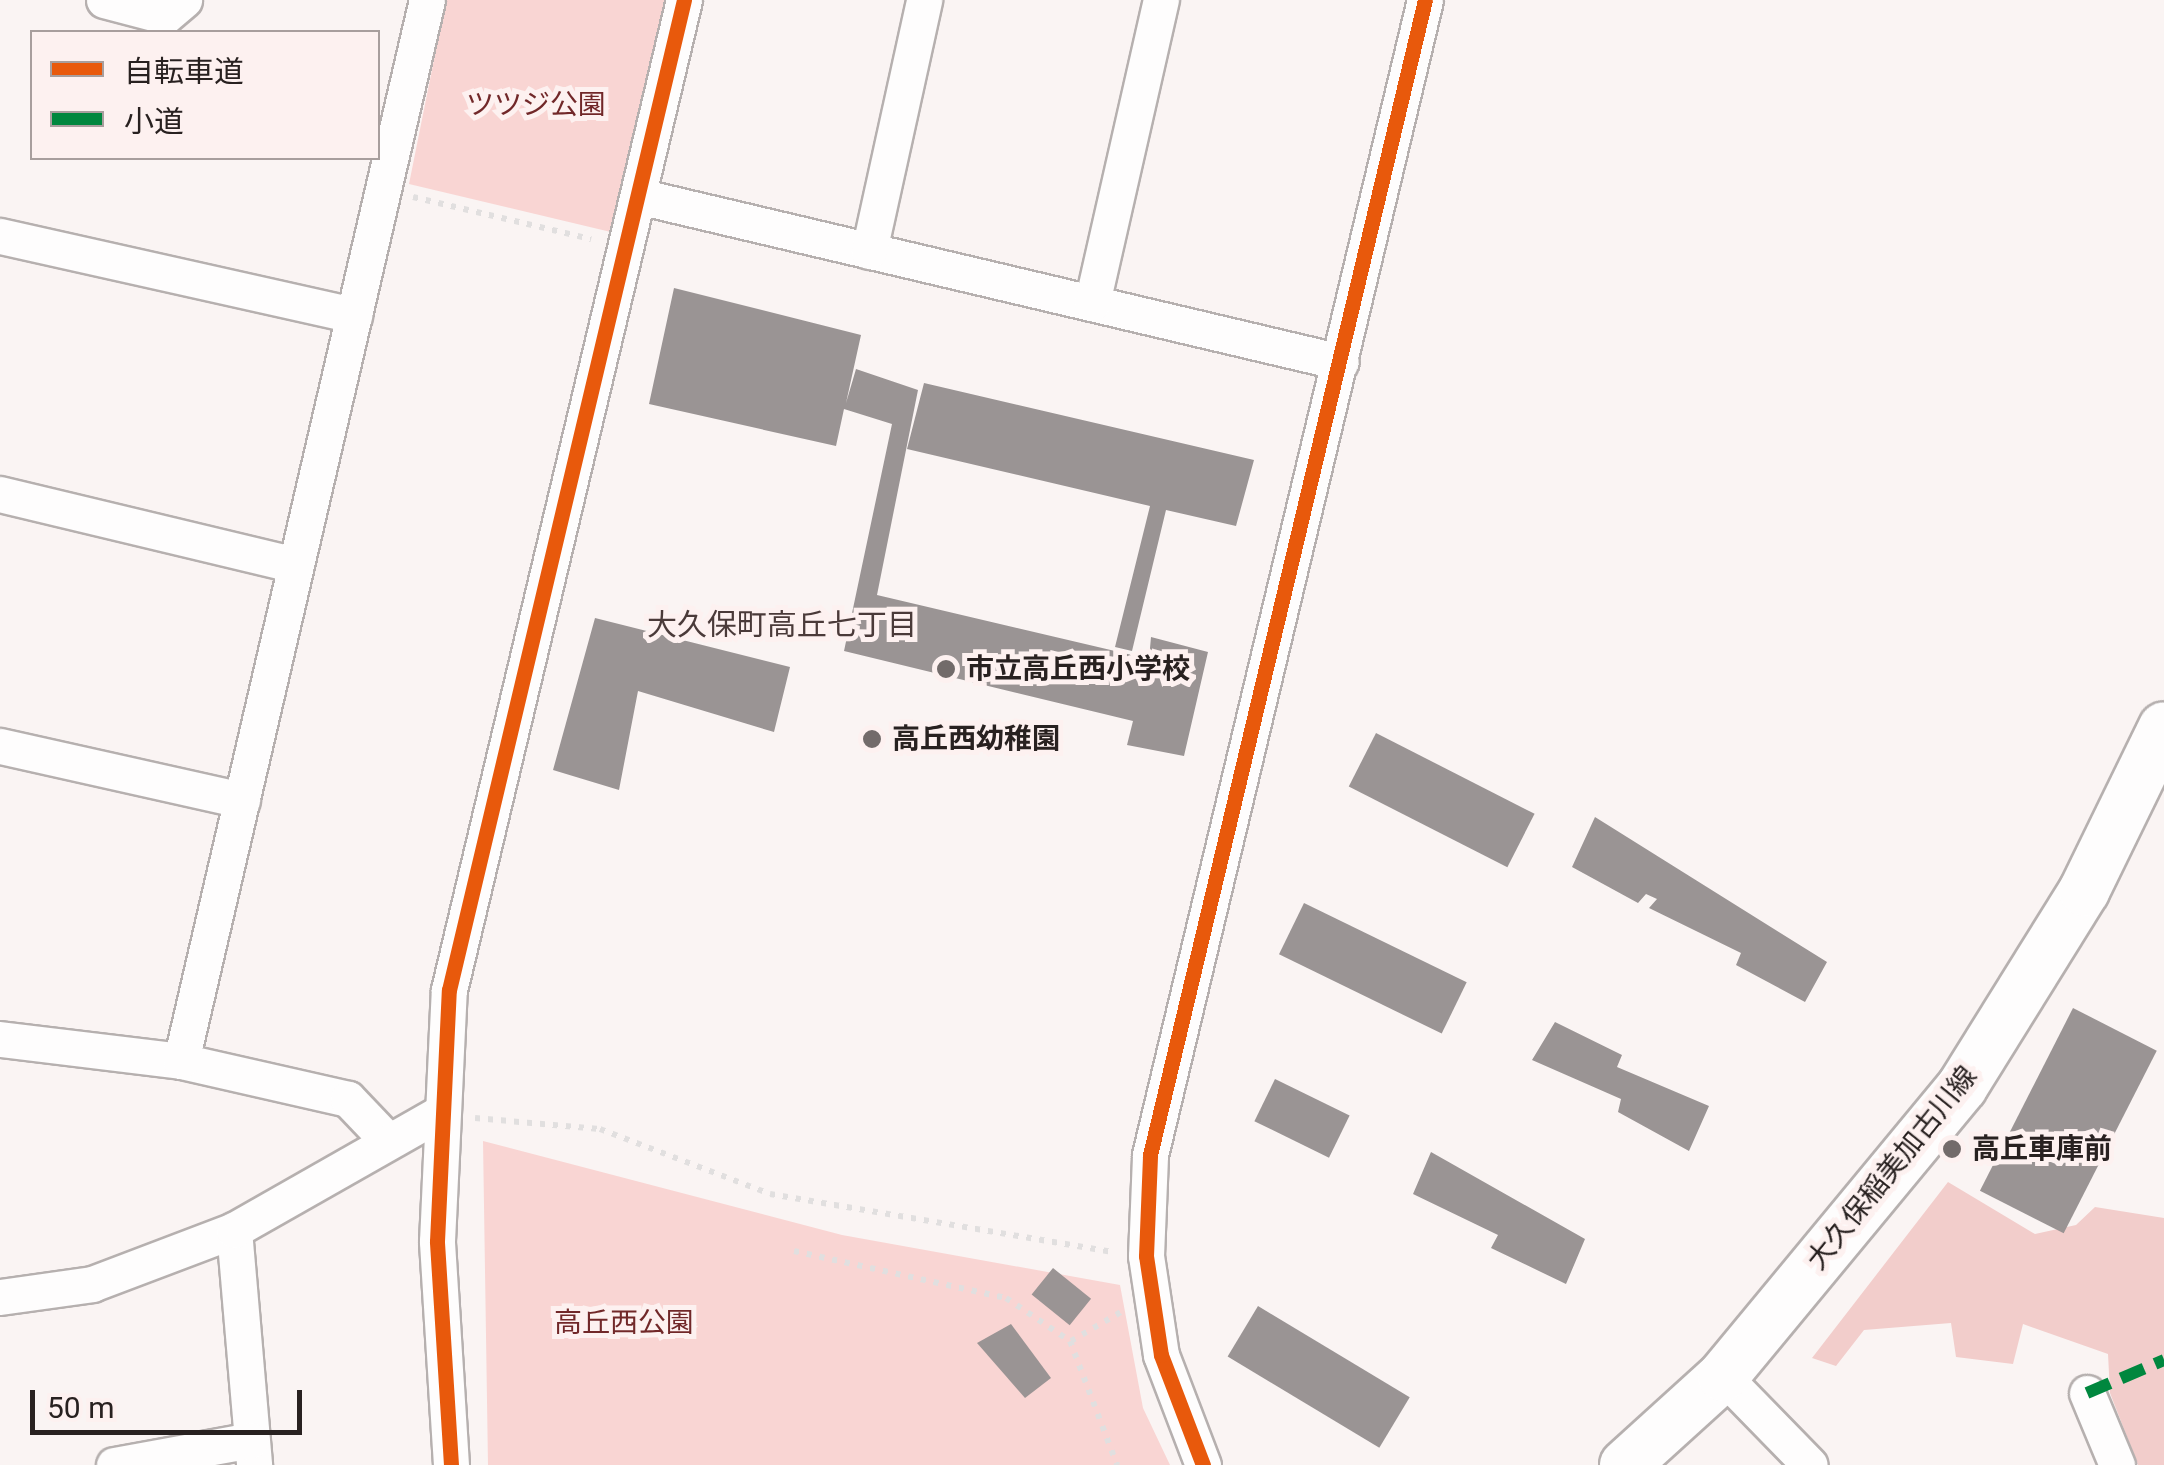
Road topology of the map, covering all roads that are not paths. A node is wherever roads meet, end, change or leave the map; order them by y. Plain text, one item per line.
1 (104, 0) edge
2 (184, 0) edge
3 (427, 0) edge
4 (684, 0) edge
5 (924, 0) edge
6 (1161, 0) edge
7 (1425, 0) edge
8 (638, 196) junction
9 (0, 236) edge
10 (869, 250) junction
11 (1092, 303) junction
12 (354, 315) junction
13 (1340, 362) junction
14 (0, 494) edge
15 (296, 565) junction
16 (2164, 727) edge
17 (0, 746) edge
18 (242, 800) junction
19 (0, 1038) edge
20 (181, 1061) junction
21 (438, 1114) junction
22 (388, 1140) junction
23 (234, 1230) junction
24 (0, 1297) edge
25 (1723, 1376) junction
26 (2088, 1392) dead end
27 (252, 1452) edge
28 (114, 1465) edge
29 (451, 1465) edge
30 (1204, 1465) edge
31 (1625, 1465) edge
32 (1810, 1465) edge
33 (2117, 1465) edge

1 - 2 street
3 - 12 street
4 - 8 street
5 - 10 street
6 - 11 street
7 - 13 street
8 - 10 street
8 - 21 street
9 - 12 street
10 - 11 street
11 - 13 street
12 - 15 street
13 - 30 street
14 - 15 street
15 - 18 street
16 - 25 main road, 大久保稲美加古川線
17 - 18 street
18 - 20 street
19 - 20 street
20 - 22 street
21 - 22 street
21 - 29 street
22 - 23 street
23 - 24 street
23 - 27 street
25 - 31 main road, 大久保稲美加古川線
25 - 32 street
26 - 33 street
27 - 28 street

